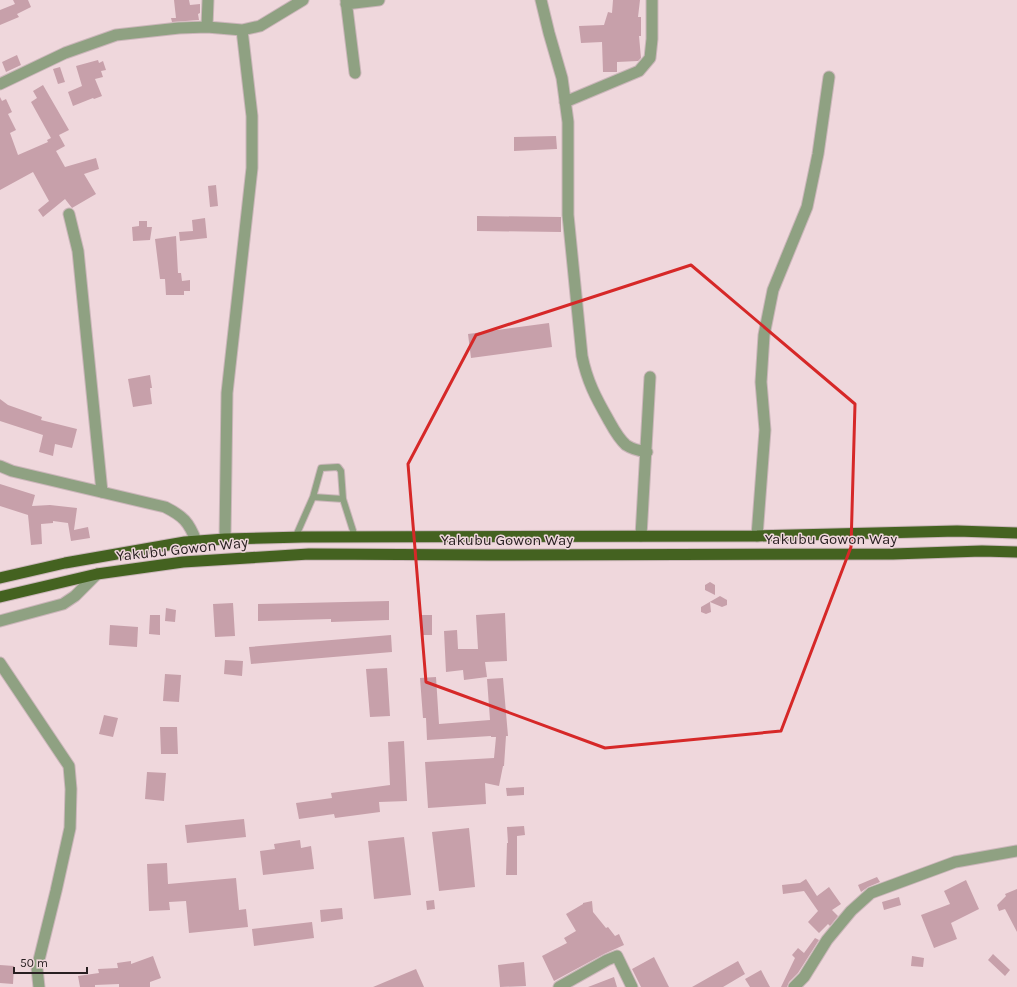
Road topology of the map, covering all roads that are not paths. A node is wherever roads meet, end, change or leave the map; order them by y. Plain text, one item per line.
1 (208, 0) edge
2 (303, 0) edge
3 (379, 0) edge
4 (541, 0) edge
5 (652, 0) edge
6 (346, 2) edge
7 (207, 27) junction
8 (242, 30) junction
9 (355, 73) dead end
10 (829, 77) dead end
11 (0, 84) edge
12 (565, 102) junction
13 (69, 214) dead end
14 (650, 377) dead end
15 (646, 452) junction
16 (0, 466) edge
17 (102, 492) junction
18 (313, 497) junction
19 (343, 499) junction
20 (1017, 533) edge
21 (584, 536) junction
22 (641, 536) junction
23 (757, 536) junction
24 (355, 537) junction
25 (295, 538) junction
26 (225, 539) junction
27 (196, 541) junction
28 (1017, 552) edge
29 (584, 555) junction
30 (97, 574) junction
31 (0, 578) edge
32 (0, 597) edge
33 (0, 621) edge
34 (0, 663) edge
35 (1017, 851) edge
36 (39, 987) edge
37 (559, 987) edge
38 (632, 987) edge
39 (794, 987) edge

1 - 7 street
2 - 8 street
3 - 6 street
4 - 12 street
5 - 12 street
6 - 9 street
7 - 8 street
7 - 11 street
8 - 26 street
10 - 23 street
12 - 15 street
13 - 17 street
14 - 15 street
15 - 22 street
16 - 17 street
17 - 27 street
18 - 19 lane
18 - 19 lane
18 - 25 lane
19 - 24 lane
20 - 23 highway, Yakubu Gowon Way
21 - 22 highway, Yakubu Gowon Way
21 - 24 highway, Yakubu Gowon Way
21 - 29 highway
22 - 23 highway, Yakubu Gowon Way
24 - 25 highway, Yakubu Gowon Way
25 - 26 highway, Yakubu Gowon Way
26 - 27 highway, Yakubu Gowon Way
27 - 31 highway, Yakubu Gowon Way
28 - 29 highway, Yakubu Gowon Way
29 - 30 highway, Yakubu Gowon Way
30 - 32 highway, Yakubu Gowon Way
30 - 33 street
34 - 36 street
35 - 39 street
37 - 38 street

